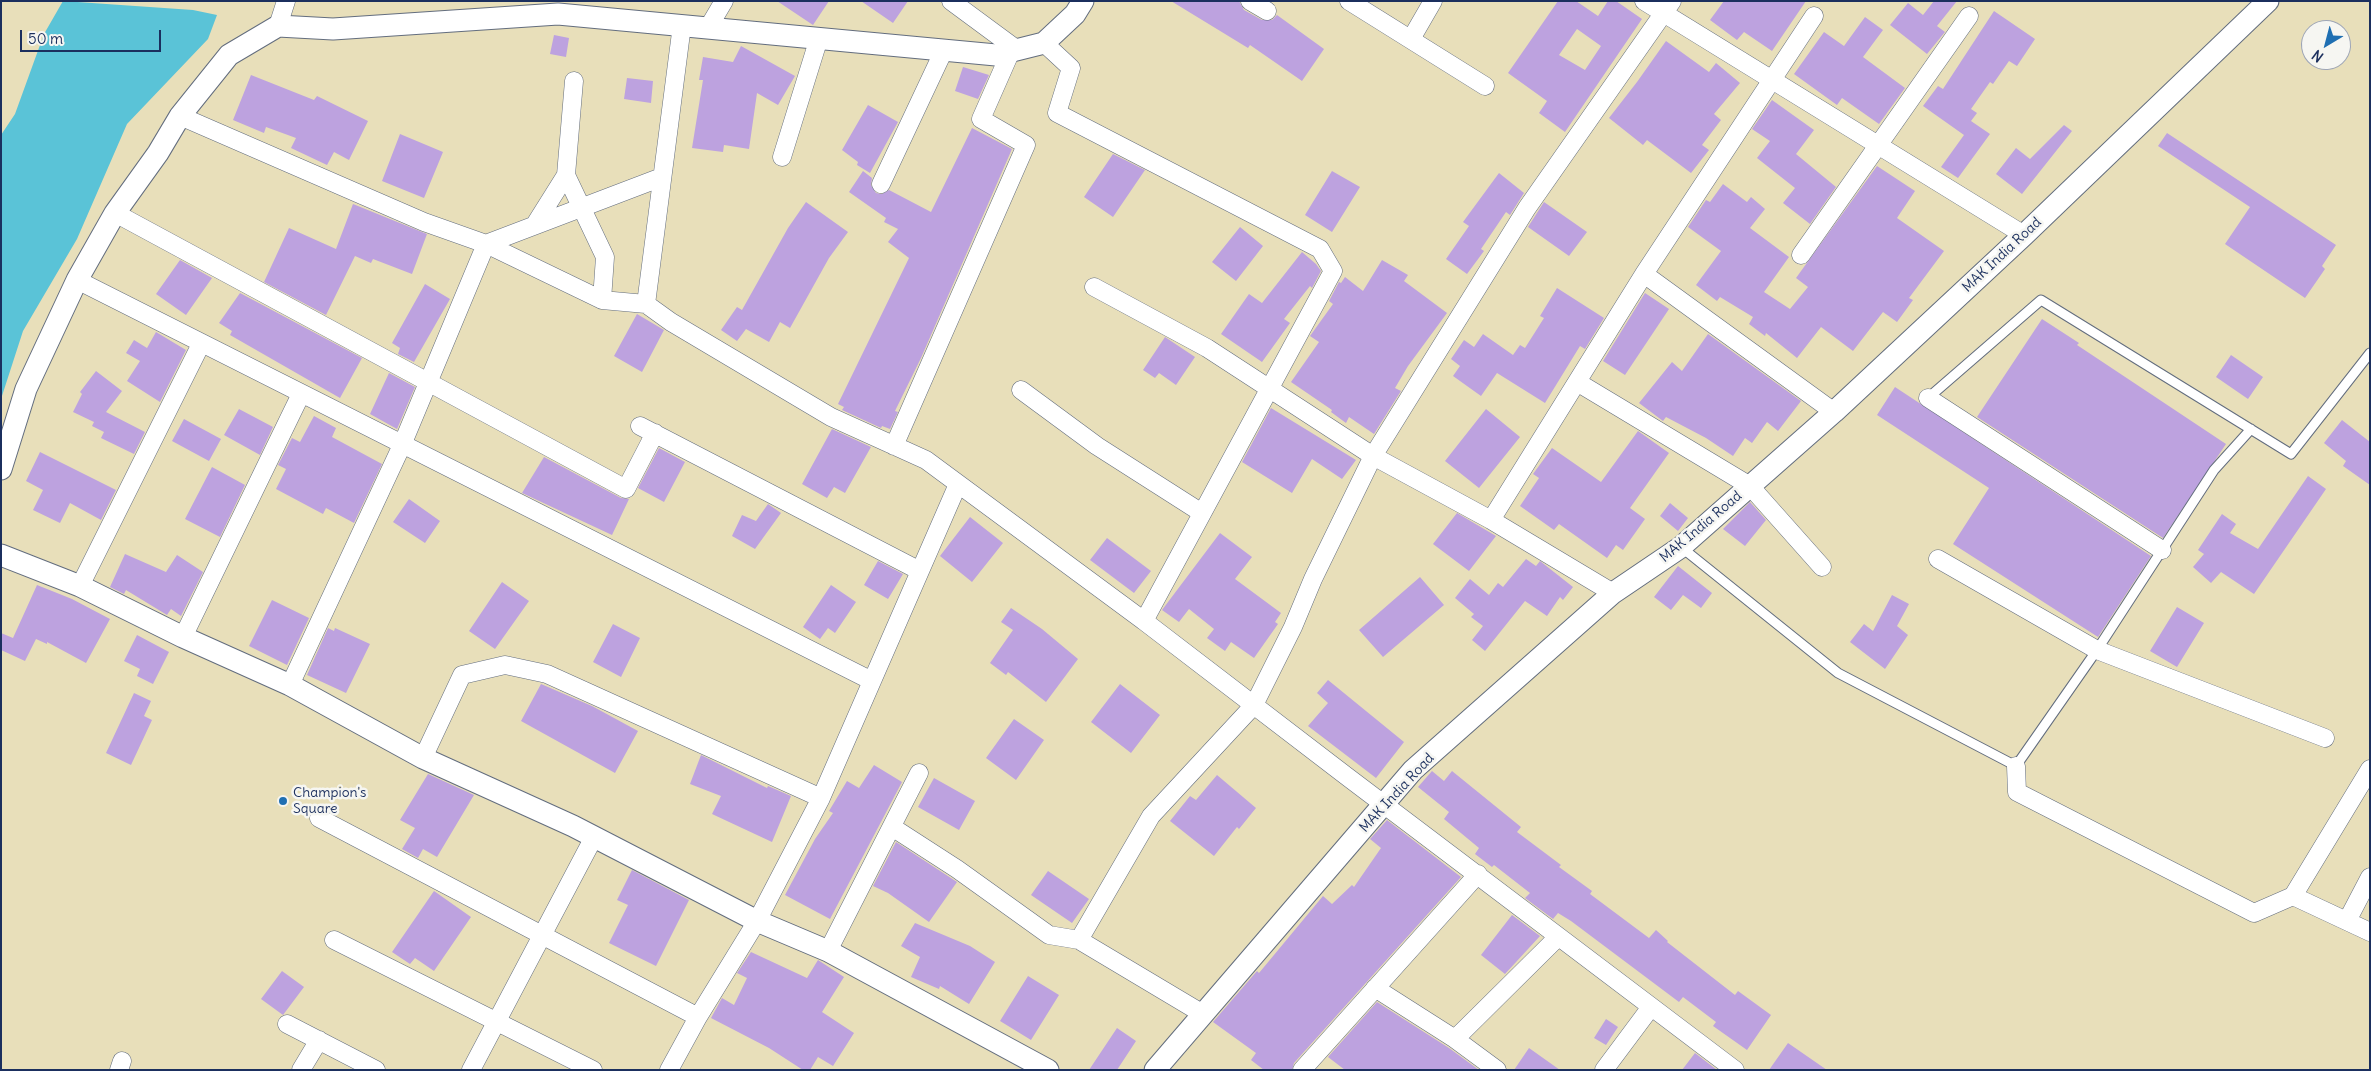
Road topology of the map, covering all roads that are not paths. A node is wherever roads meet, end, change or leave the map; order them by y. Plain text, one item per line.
1 (286, 1) edge
2 (724, 1) edge
3 (951, 1) edge
4 (1083, 1) edge
5 (1250, 1) edge
6 (1349, 1) edge
7 (1433, 1) edge
8 (1644, 1) edge
9 (2268, 1) edge
10 (1668, 7) edge
11 (542, 8) edge
12 (1267, 11) dead end
13 (1814, 16) dead end
14 (1969, 16) dead end
15 (682, 25) junction
16 (278, 26) junction
17 (708, 28) junction
18 (819, 38) junction
19 (1411, 39) junction
20 (1044, 43) junction
21 (944, 50) junction
22 (1014, 50) junction
23 (1773, 80) junction
24 (574, 81) dead end
25 (1485, 86) dead end
26 (180, 116) junction
27 (1878, 145) junction
28 (782, 157) dead end
29 (566, 175) junction
30 (662, 177) junction
31 (881, 184) dead end
32 (582, 208) junction
33 (115, 213) junction
34 (534, 226) junction
35 (2024, 235) junction
36 (486, 244) junction
37 (1801, 255) dead end
38 (1644, 274) junction
39 (77, 280) junction
40 (1094, 287) dead end
41 (602, 300) junction
42 (646, 304) junction
43 (201, 344) junction
44 (2370, 353) edge
45 (428, 382) junction
46 (1577, 382) junction
47 (1268, 388) junction
48 (1021, 390) dead end
49 (301, 394) junction
50 (1928, 398) joint
51 (1834, 412) junction
52 (2251, 429) junction
53 (402, 445) junction
54 (894, 446) junction
55 (1373, 456) junction
56 (1, 469) edge
57 (958, 484) junction
58 (1750, 486) junction
59 (1202, 513) junction
60 (1491, 520) junction
61 (1681, 547) junction
62 (2162, 550) junction
63 (1, 555) edge
64 (1938, 559) dead end
65 (1822, 567) dead end
66 (920, 571) junction
67 (80, 586) junction
68 (1613, 593) junction
69 (1144, 621) junction
70 (183, 637) junction
71 (2097, 650) junction
72 (872, 681) junction
73 (290, 685) junction
74 (1254, 705) junction
75 (2325, 738) dead end
76 (423, 758) junction
77 (2016, 766) junction
78 (2370, 770) edge
79 (919, 773) dead end
80 (821, 798) junction
81 (1383, 805) junction
82 (318, 818) dead end
83 (892, 827) junction
84 (594, 836) junction
85 (1478, 874) junction
86 (2370, 877) edge
87 (2293, 896) junction
88 (757, 921) junction
89 (2347, 921) junction
90 (2370, 932) edge
91 (542, 935) junction
92 (1558, 937) junction
93 (334, 940) dead end
94 (1079, 940) junction
95 (828, 951) junction
96 (1375, 988) junction
97 (1651, 1006) junction
98 (1203, 1014) junction
99 (698, 1017) junction
100 (496, 1022) junction
101 (288, 1024) dead end
102 (1455, 1039) junction
103 (320, 1040) junction
104 (1310, 1068) edge
105 (301, 1070) edge
106 (376, 1070) edge
107 (470, 1070) edge
108 (593, 1070) edge
109 (668, 1070) edge
110 (1048, 1070) edge
111 (1155, 1070) edge
112 (1497, 1070) edge
113 (1604, 1070) edge
114 (1736, 1070) edge

1 - 16 street
2 - 17 street
3 - 22 street
4 - 20 street
5 - 12 street
6 - 19 street
7 - 19 street
8 - 10 street
9 - 35 street, MAK India Road
10 - 23 street
10 - 55 street
11 - 15 street
11 - 16 street
13 - 23 street
14 - 27 street
15 - 17 street
15 - 30 street
16 - 26 street
17 - 18 street
18 - 21 street
18 - 28 street
19 - 25 street
20 - 22 street
20 - 47 street
21 - 22 street
21 - 31 street
22 - 54 street
23 - 27 street
23 - 38 street
24 - 29 street
26 - 33 street
26 - 36 street
27 - 35 street
27 - 37 street
29 - 32 street
29 - 34 street
30 - 32 street
30 - 42 street
32 - 34 street
32 - 41 street
33 - 39 street
33 - 45 street
34 - 36 street
35 - 51 street, MAK India Road
36 - 41 street
36 - 45 street
38 - 46 street
38 - 51 street
39 - 43 street
39 - 56 street
40 - 47 street
41 - 42 street
42 - 54 street
43 - 49 street
43 - 67 street
44 - 52 lane
45 - 53 street
45 - 66 street
46 - 58 street
46 - 60 street
47 - 55 street
47 - 59 street
48 - 59 street
49 - 53 street
49 - 70 street
50 - 52 lane
50 - 62 street
51 - 58 street, MAK India Road
52 - 62 lane
53 - 72 street
53 - 73 street
54 - 57 street
55 - 60 street
55 - 74 street
57 - 66 street
57 - 69 street
58 - 61 street, MAK India Road
58 - 65 street
59 - 69 street
60 - 68 street
61 - 68 street, MAK India Road
61 - 77 lane
62 - 71 lane
63 - 67 street
64 - 71 street
66 - 72 street
67 - 70 street
68 - 81 street, MAK India Road
69 - 74 street
70 - 73 street
71 - 75 street
71 - 77 lane
72 - 80 street
73 - 76 street
74 - 81 street
74 - 94 street
76 - 80 street
76 - 84 street
77 - 87 street
78 - 87 street
79 - 83 street
80 - 88 street
81 - 85 street
81 - 98 street, MAK India Road
82 - 91 street
83 - 94 street
83 - 95 street
84 - 88 street
84 - 91 street
85 - 92 street
85 - 96 street
86 - 89 street
87 - 89 street
88 - 95 street
88 - 99 street
89 - 90 street
91 - 99 street
91 - 100 street
92 - 97 street
92 - 102 street
93 - 100 street
94 - 98 street
95 - 110 street
96 - 102 street
96 - 104 street
97 - 113 street
97 - 114 street
98 - 111 street, MAK India Road
99 - 109 street
100 - 107 street
100 - 108 street
101 - 103 street
102 - 112 street
103 - 105 street
103 - 106 street

